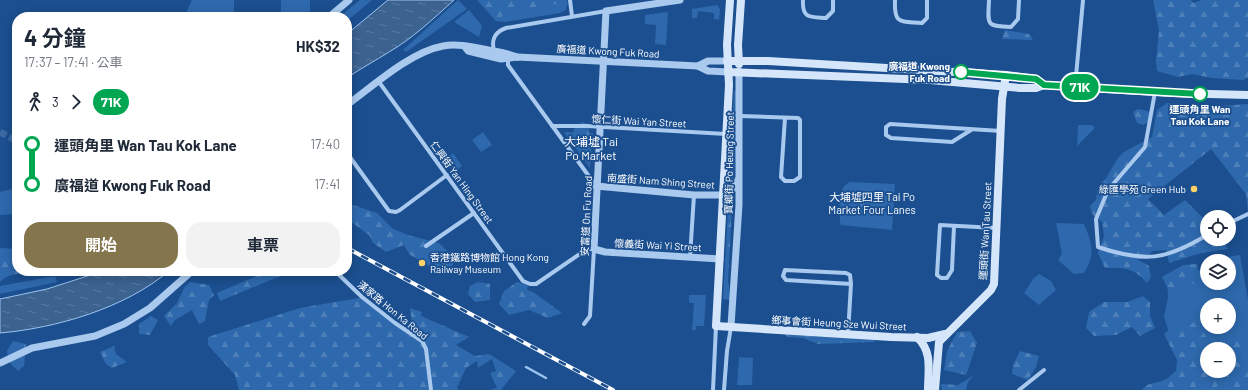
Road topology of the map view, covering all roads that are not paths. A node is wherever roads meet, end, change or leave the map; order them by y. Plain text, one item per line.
1 (349, 0) edge
2 (570, 0) edge
3 (680, 0) edge
4 (730, 0) edge
5 (741, 0) edge
6 (803, 0) edge
7 (833, 0) edge
8 (895, 0) edge
9 (928, 0) edge
10 (989, 0) edge
11 (1019, 0) edge
12 (1083, 0) edge
13 (335, 12) edge
14 (606, 12) junction
15 (572, 16) junction
16 (465, 47) junction
17 (494, 52) junction
18 (508, 57) junction
19 (604, 60) junction
20 (727, 61) junction
21 (739, 61) junction
22 (698, 66) junction
23 (739, 71) junction
24 (728, 72) junction
25 (1006, 75) junction
26 (379, 82) junction
27 (1044, 85) junction
28 (1003, 86) junction
29 (1075, 87) junction
30 (1155, 92) junction
31 (1248, 95) edge
32 (352, 101) edge
33 (740, 116) junction
34 (785, 118) junction
35 (552, 126) junction
36 (600, 127) junction
37 (971, 130) junction
38 (1001, 131) junction
39 (726, 134) junction
40 (352, 160) edge
41 (447, 175) junction
42 (738, 179) junction
43 (596, 186) junction
44 (694, 195) junction
45 (724, 195) junction
46 (474, 213) junction
47 (1248, 214) edge
48 (1236, 220) edge
49 (954, 226) junction
50 (996, 228) junction
51 (1200, 239) edge
52 (426, 246) dead end
53 (594, 249) junction
54 (690, 257) junction
55 (720, 259) junction
56 (186, 276) edge
57 (341, 276) edge
58 (851, 284) junction
59 (584, 324) dead end
60 (716, 326) junction
61 (731, 326) junction
62 (848, 334) junction
63 (945, 334) junction
64 (917, 337) junction
65 (0, 363) edge
66 (1044, 370) dead end
67 (430, 390) edge
68 (713, 390) edge
69 (724, 390) edge
70 (928, 390) edge
71 (935, 390) edge
72 (1019, 390) edge

1 - 13 street
2 - 15 street
3 - 14 street
4 - 20 main road, 寶鄉街 Po Heung Street
5 - 21 main road, 寶鄉街 Po Heung Street
6 - 7 street
8 - 9 street
10 - 11 street
12 - 29 street
14 - 15 street
14 - 19 street, 安富道 On Fu Road
15 - 17 street
16 - 17 street, 廣福道 Kwong Fuk Road
16 - 18 street, 廣福道 Kwong Fuk Road
16 - 26 street, 廣福道 Kwong Fuk Road
17 - 18 street, 廣福道 Kwong Fuk Road
18 - 19 street, 廣福道 Kwong Fuk Road
18 - 35 street
19 - 22 street, 廣福道 Kwong Fuk Road
19 - 36 street, 安富道 On Fu Road
20 - 21 main road, 廣福道 Kwong Fuk Road
20 - 22 street, 廣福道 Kwong Fuk Road
20 - 24 main road, 寶鄉街 Po Heung Street
21 - 23 main road, 寶鄉街 Po Heung Street
21 - 25 main road, 廣福道 Kwong Fuk Road
22 - 24 street, 廣福道 Kwong Fuk Road
23 - 24 main road, 廣福道 Kwong Fuk Road
23 - 28 main road, 廣福道 Kwong Fuk Road
23 - 33 street, 寶鄉街 Po Heung Street
24 - 39 main road, 寶鄉街 Po Heung Street
25 - 27 main road, 廣福道 Kwong Fuk Road
25 - 28 main road, 運頭街 Wan Tau Street
26 - 32 street, 廣福道 Kwong Fuk Road
26 - 41 street, 仁興街 Yan Hing Street
27 - 28 main road, 廣福道 Kwong Fuk Road
27 - 29 main road, 廣福道 Kwong Fuk Road
28 - 38 main road, 運頭街 Wan Tau Street
29 - 30 main road, 廣福道 Kwong Fuk Road
30 - 31 main road, 廣福道 Kwong Fuk Road
30 - 51 street
33 - 34 street
33 - 42 street, 寶鄉街 Po Heung Street
34 - 34 street
35 - 36 street, 懷仁街 Wai Yan Street
35 - 43 street
36 - 39 street, 懷仁街 Wai Yan Street
36 - 43 street, 安富道 On Fu Road
37 - 37 street
37 - 38 street
38 - 50 main road, 運頭街 Wan Tau Street
39 - 45 main road, 寶鄉街 Po Heung Street
40 - 41 street
41 - 46 street, 仁興街 Yan Hing Street
42 - 45 street
42 - 61 street, 寶鄉街 Po Heung Street
43 - 44 street, 南盛街 Nam Shing Street
43 - 53 street, 安富道 On Fu Road
44 - 45 street, 南盛街 Nam Shing Street
44 - 54 street
45 - 55 main road, 寶鄉街 Po Heung Street
46 - 52 street
46 - 53 street, 仁興街 Yan Hing Street
47 - 48 street
49 - 49 street
49 - 50 street
50 - 63 main road, 運頭街 Wan Tau Street
53 - 54 street, 懷義街 Wai Yi Street
53 - 59 street, 安富道 On Fu Road
54 - 55 street, 懷義街 Wai Yi Street
55 - 60 main road, 寶鄉街 Po Heung Street
56 - 65 street
57 - 67 street, 漢家路 Hon Ka Road
58 - 58 street
58 - 62 street
60 - 61 main road
60 - 68 street, 寶鄉街 Po Heung Street
61 - 62 main road, 鄉事會街 Heung Sze Wui Street
61 - 69 street, 寶鄉街 Po Heung Street
62 - 64 main road, 鄉事會街 Heung Sze Wui Street
63 - 64 main road, 鄉事會街 Heung Sze Wui Street
63 - 71 main road, 運頭街 Wan Tau Street
64 - 70 main road
66 - 72 street

